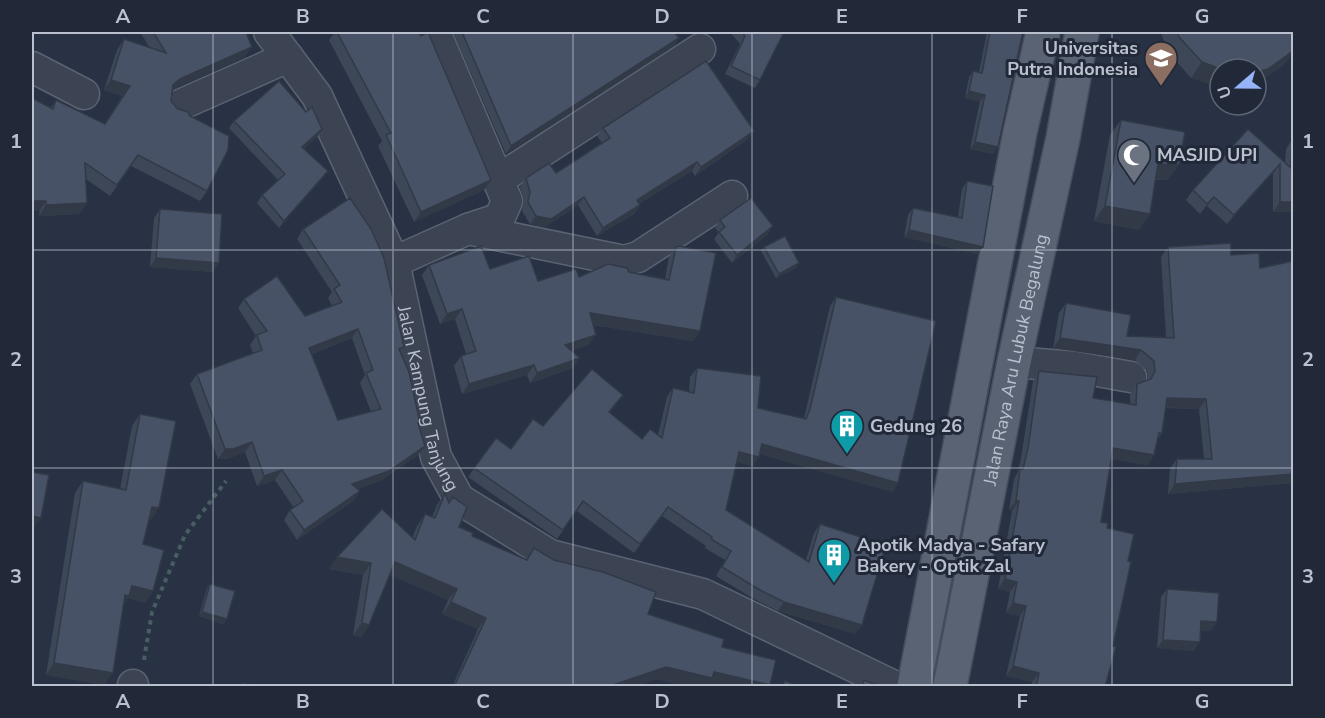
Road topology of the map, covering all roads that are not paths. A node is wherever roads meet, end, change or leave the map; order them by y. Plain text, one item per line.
1 (269, 32) edge
2 (435, 32) edge
3 (1043, 32) edge
4 (1082, 32) edge
5 (700, 50) dead end
6 (288, 57) junction
7 (32, 67) edge
8 (84, 94) dead end
9 (180, 105) dead end
10 (1020, 132) junction
11 (1063, 138) junction
12 (498, 180) junction
13 (732, 196) dead end
14 (468, 229) junction
15 (394, 262) junction
16 (1014, 362) junction
17 (1131, 377) dead end
18 (894, 687) edge
19 (914, 687) edge
20 (950, 687) edge

1 - 6 street, Jalan Kampung Tanjung
2 - 12 street
3 - 10 main road, Jalan Raya Aru Lubuk Begalung
4 - 11 main road, Jalan Raya Aru Lubuk Begalung
5 - 12 street
6 - 9 street
6 - 15 street, Jalan Kampung Tanjung
7 - 8 street
10 - 11 main road
10 - 19 main road, Jalan Raya Aru Lubuk Begalung
11 - 16 main road, Jalan Raya Aru Lubuk Begalung
12 - 14 street
13 - 14 street
14 - 15 street
15 - 18 street, Jalan Kampung Tanjung
16 - 17 street
16 - 20 main road, Jalan Raya Aru Lubuk Begalung

